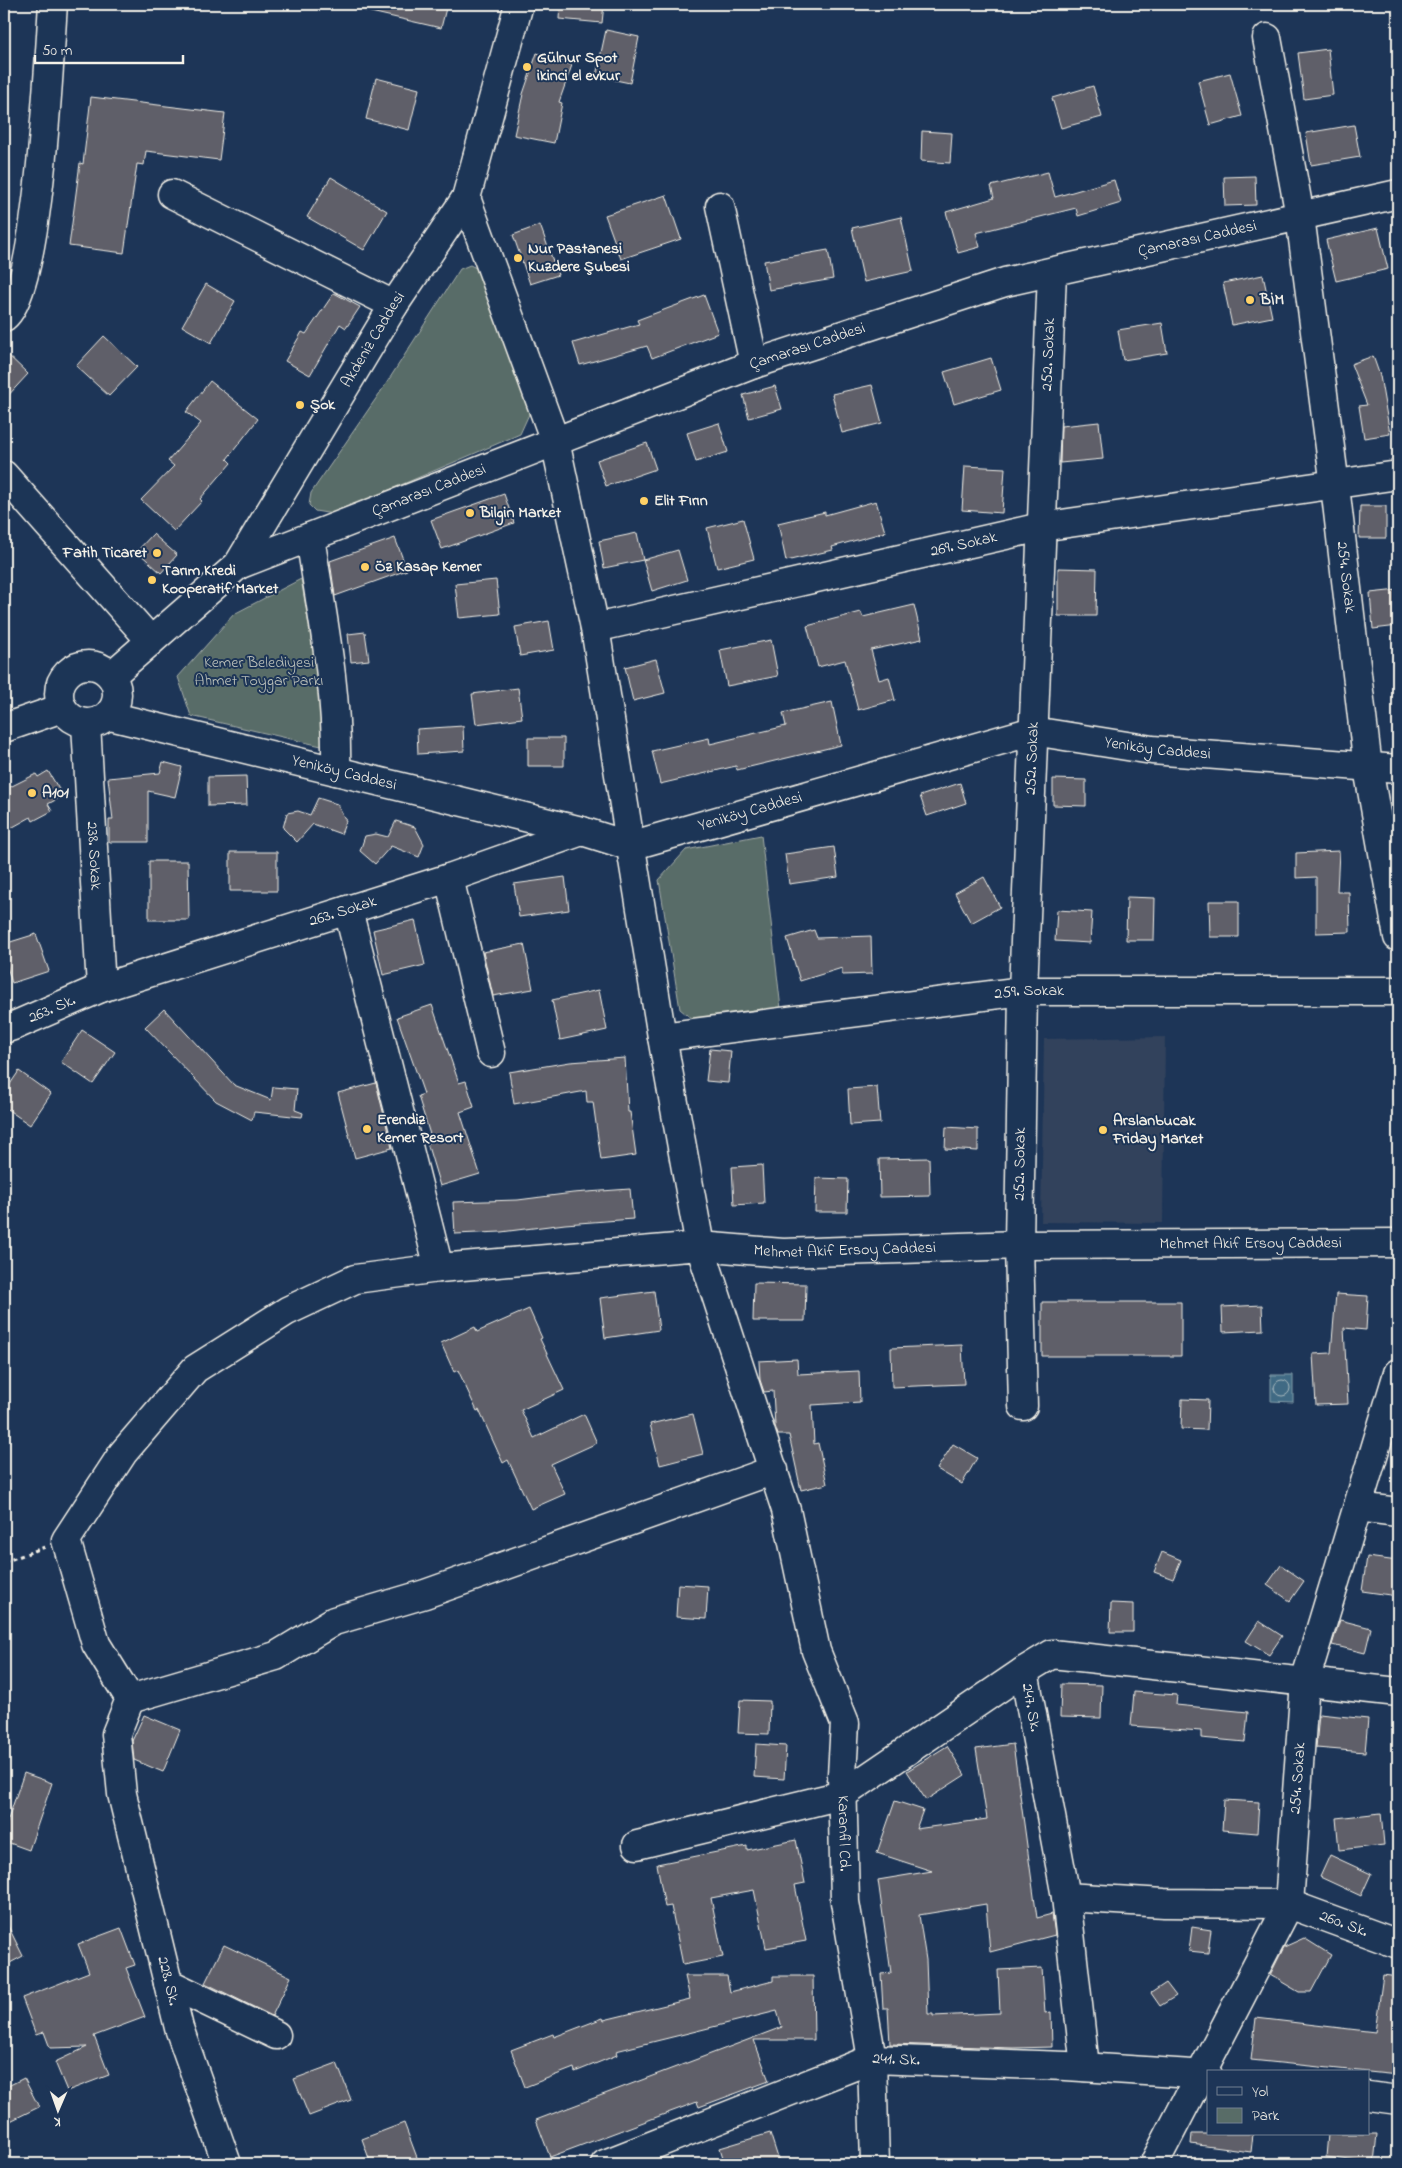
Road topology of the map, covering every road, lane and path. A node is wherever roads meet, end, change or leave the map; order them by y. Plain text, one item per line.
1 (53, 4) edge
2 (519, 4) edge
3 (1268, 38) dead end
4 (172, 194) dead end
5 (1398, 194) edge
6 (466, 198) junction
7 (720, 206) dead end
8 (1300, 216) junction
9 (1052, 272) junction
10 (394, 305) junction
11 (4, 317) edge
12 (754, 364) junction
13 (555, 441) junction
14 (4, 476) edge
15 (1398, 476) edge
16 (1335, 486) junction
17 (1041, 527) junction
18 (310, 537) junction
19 (238, 565) junction
20 (595, 628) junction
21 (151, 642) junction
22 (112, 675) junction
23 (62, 708) junction
24 (98, 720) junction
25 (4, 728) edge
26 (1033, 731) junction
27 (1368, 768) junction
28 (1398, 769) edge
29 (336, 771) junction
30 (582, 830) junction
31 (630, 846) junction
32 (449, 878) junction
33 (348, 910) junction
34 (1398, 936) edge
35 (101, 988) junction
36 (1023, 991) junction
37 (1398, 991) edge
38 (4, 1029) edge
39 (662, 1038) junction
40 (491, 1054) dead end
41 (1398, 1243) edge
42 (1019, 1245) junction
43 (700, 1246) junction
44 (439, 1268) junction
45 (1398, 1373) edge
46 (1023, 1406) dead end
47 (774, 1470) junction
48 (1358, 1507) junction
49 (1398, 1512) edge
50 (66, 1540) junction
51 (4, 1562) edge
52 (1024, 1671) junction
53 (1305, 1681) junction
54 (1398, 1692) edge
55 (130, 1699) junction
56 (842, 1795) junction
57 (637, 1845) dead end
58 (1066, 1898) junction
59 (1289, 1904) junction
60 (1398, 1944) edge
61 (168, 1983) junction
62 (276, 2035) dead end
63 (872, 2059) junction
64 (1085, 2067) junction
65 (1204, 2075) edge
66 (1370, 2096) edge
67 (1398, 2100) edge
68 (227, 2164) edge
69 (605, 2164) edge
70 (875, 2164) edge
71 (1154, 2164) edge

1 - 11 street
2 - 6 street, Akdeniz Caddesi
3 - 8 street, 254. Sokak
4 - 10 street
5 - 8 street, Çamarası Caddesi
6 - 10 street, Akdeniz Caddesi
6 - 13 street
7 - 12 street
8 - 9 street, Çamarası Caddesi
8 - 16 street, 254. Sokak
9 - 12 street, Çamarası Caddesi
9 - 17 street, 252. Sokak
10 - 19 street, Akdeniz Caddesi
12 - 13 street, Çamarası Caddesi
13 - 18 street, Çamarası Caddesi
13 - 20 street
14 - 21 street
15 - 16 street, 269. Sokak
16 - 17 street, 269. Sokak
16 - 27 street, 254. Sokak
17 - 20 street, 269. Sokak
17 - 26 street, 252. Sokak
18 - 19 street, Çamarası Caddesi
18 - 29 street
19 - 21 street, Akdeniz Caddesi
20 - 31 street
21 - 22 street, Akdeniz Caddesi
22 - 23 street
22 - 24 street
23 - 24 street
23 - 25 street
24 - 29 street, Yeniköy Caddesi
24 - 35 street, 238. Sokak
26 - 27 street, Yeniköy Caddesi
26 - 31 street, Yeniköy Caddesi
26 - 36 street, 252. Sokak
27 - 28 street, Yeniköy Caddesi
27 - 34 street, 254. Sokak
29 - 30 street, Yeniköy Caddesi
30 - 31 street, Yeniköy Caddesi
30 - 32 street, 263. Sokak
31 - 39 street
32 - 33 street, 263. Sokak
32 - 40 street
33 - 35 street, 263. Sokak
33 - 44 street
35 - 38 street, 263. Sk.
36 - 37 street, 259. Sokak
36 - 39 street, 259. Sokak
36 - 42 street, 252. Sokak
39 - 43 street
41 - 42 street, Mehmet Akif Ersoy Caddesi
42 - 43 street, Mehmet Akif Ersoy Caddesi
42 - 46 street, 252. Sokak
43 - 44 street, Mehmet Akif Ersoy Caddesi
43 - 47 street, Karanfil Cd.
44 - 50 street, Mehmet Akif Ersoy Caddesi
45 - 48 street, 254. Sokak
47 - 55 street
47 - 56 street, Karanfil Cd.
48 - 49 street
48 - 53 street, 254. Sokak
50 - 51 path
50 - 55 street
52 - 53 street, 247. Sk.
52 - 56 street
52 - 58 street, 247. Sk.
53 - 54 street, 247. Sk.
53 - 59 street, 254. Sokak
55 - 61 street, 228. Sk.
56 - 57 street
56 - 63 street, Karanfil Cd.
58 - 59 street
58 - 64 street, 247. Sk.
59 - 60 street, 260. Sk.
59 - 65 street, 254. Sokak
61 - 62 street
61 - 68 street, 228. Sk.
63 - 64 street, 241. Sk.
63 - 69 street, 241. Sk.
63 - 70 street, Karanfil Cd.
64 - 65 street, 241. Sk.
65 - 71 street, 254. Sokak
66 - 67 street

